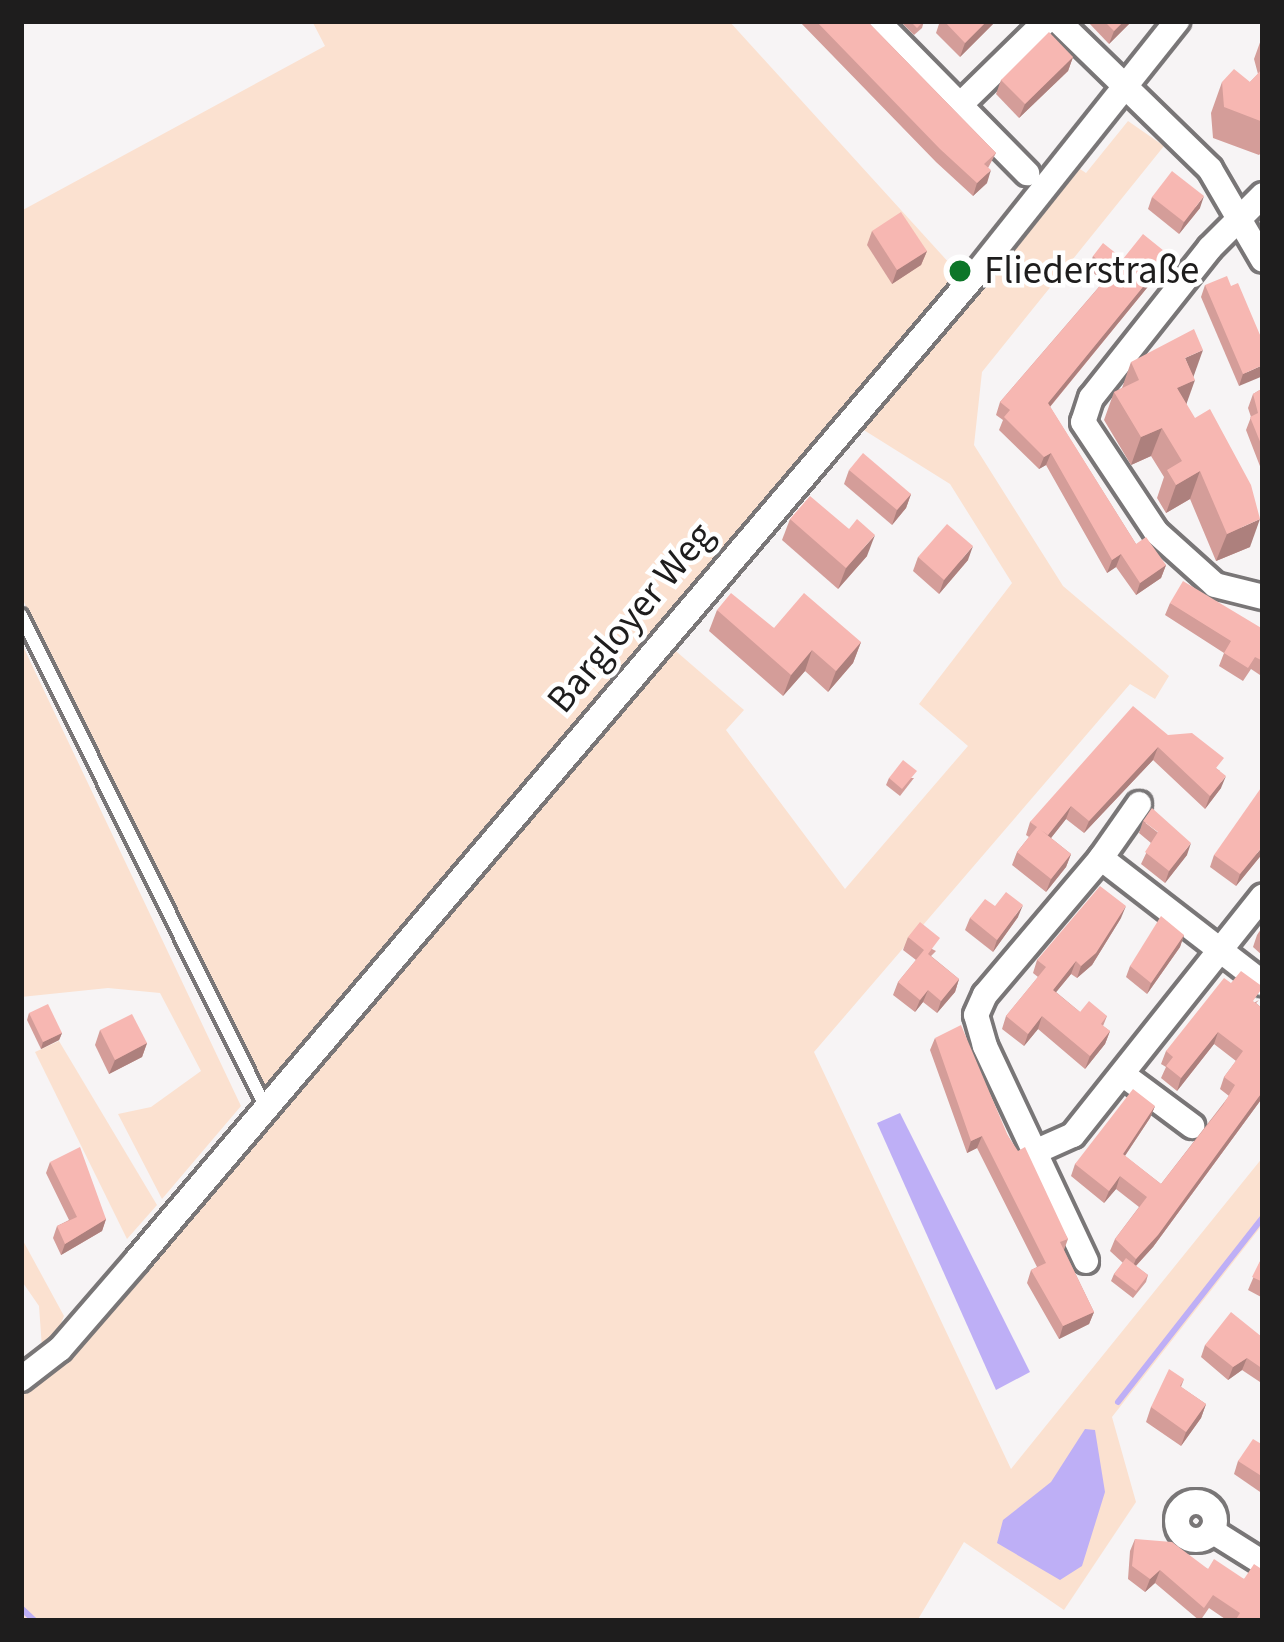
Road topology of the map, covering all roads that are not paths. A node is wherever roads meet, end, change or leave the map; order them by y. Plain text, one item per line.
1 (877, 21) edge
2 (1046, 21) edge
3 (1058, 21) edge
4 (1177, 21) edge
5 (1124, 87) junction
6 (960, 105) junction
7 (1027, 173) dead end
8 (1263, 195) edge
9 (1241, 218) junction
10 (1263, 260) edge
11 (1263, 597) edge
12 (21, 615) edge
13 (1139, 804) dead end
14 (1101, 858) junction
15 (1263, 896) edge
16 (1224, 951) junction
17 (1263, 983) edge
18 (1125, 1076) junction
19 (265, 1106) junction
20 (1192, 1126) dead end
21 (1036, 1151) junction
22 (1086, 1261) dead end
23 (21, 1378) edge
24 (1212, 1532) dead end
25 (1263, 1563) edge

1 - 6 street
2 - 6 street
3 - 5 street
4 - 5 street, Bargloyer Weg
5 - 9 street
5 - 19 street, Bargloyer Weg
6 - 7 street
8 - 9 street
9 - 10 street
9 - 11 street
12 - 19 lane
13 - 14 street
14 - 16 street
14 - 21 street
15 - 16 street
16 - 17 street
16 - 18 street
18 - 20 street
18 - 21 street
19 - 23 street, Bargloyer Weg
21 - 22 street
24 - 25 street

